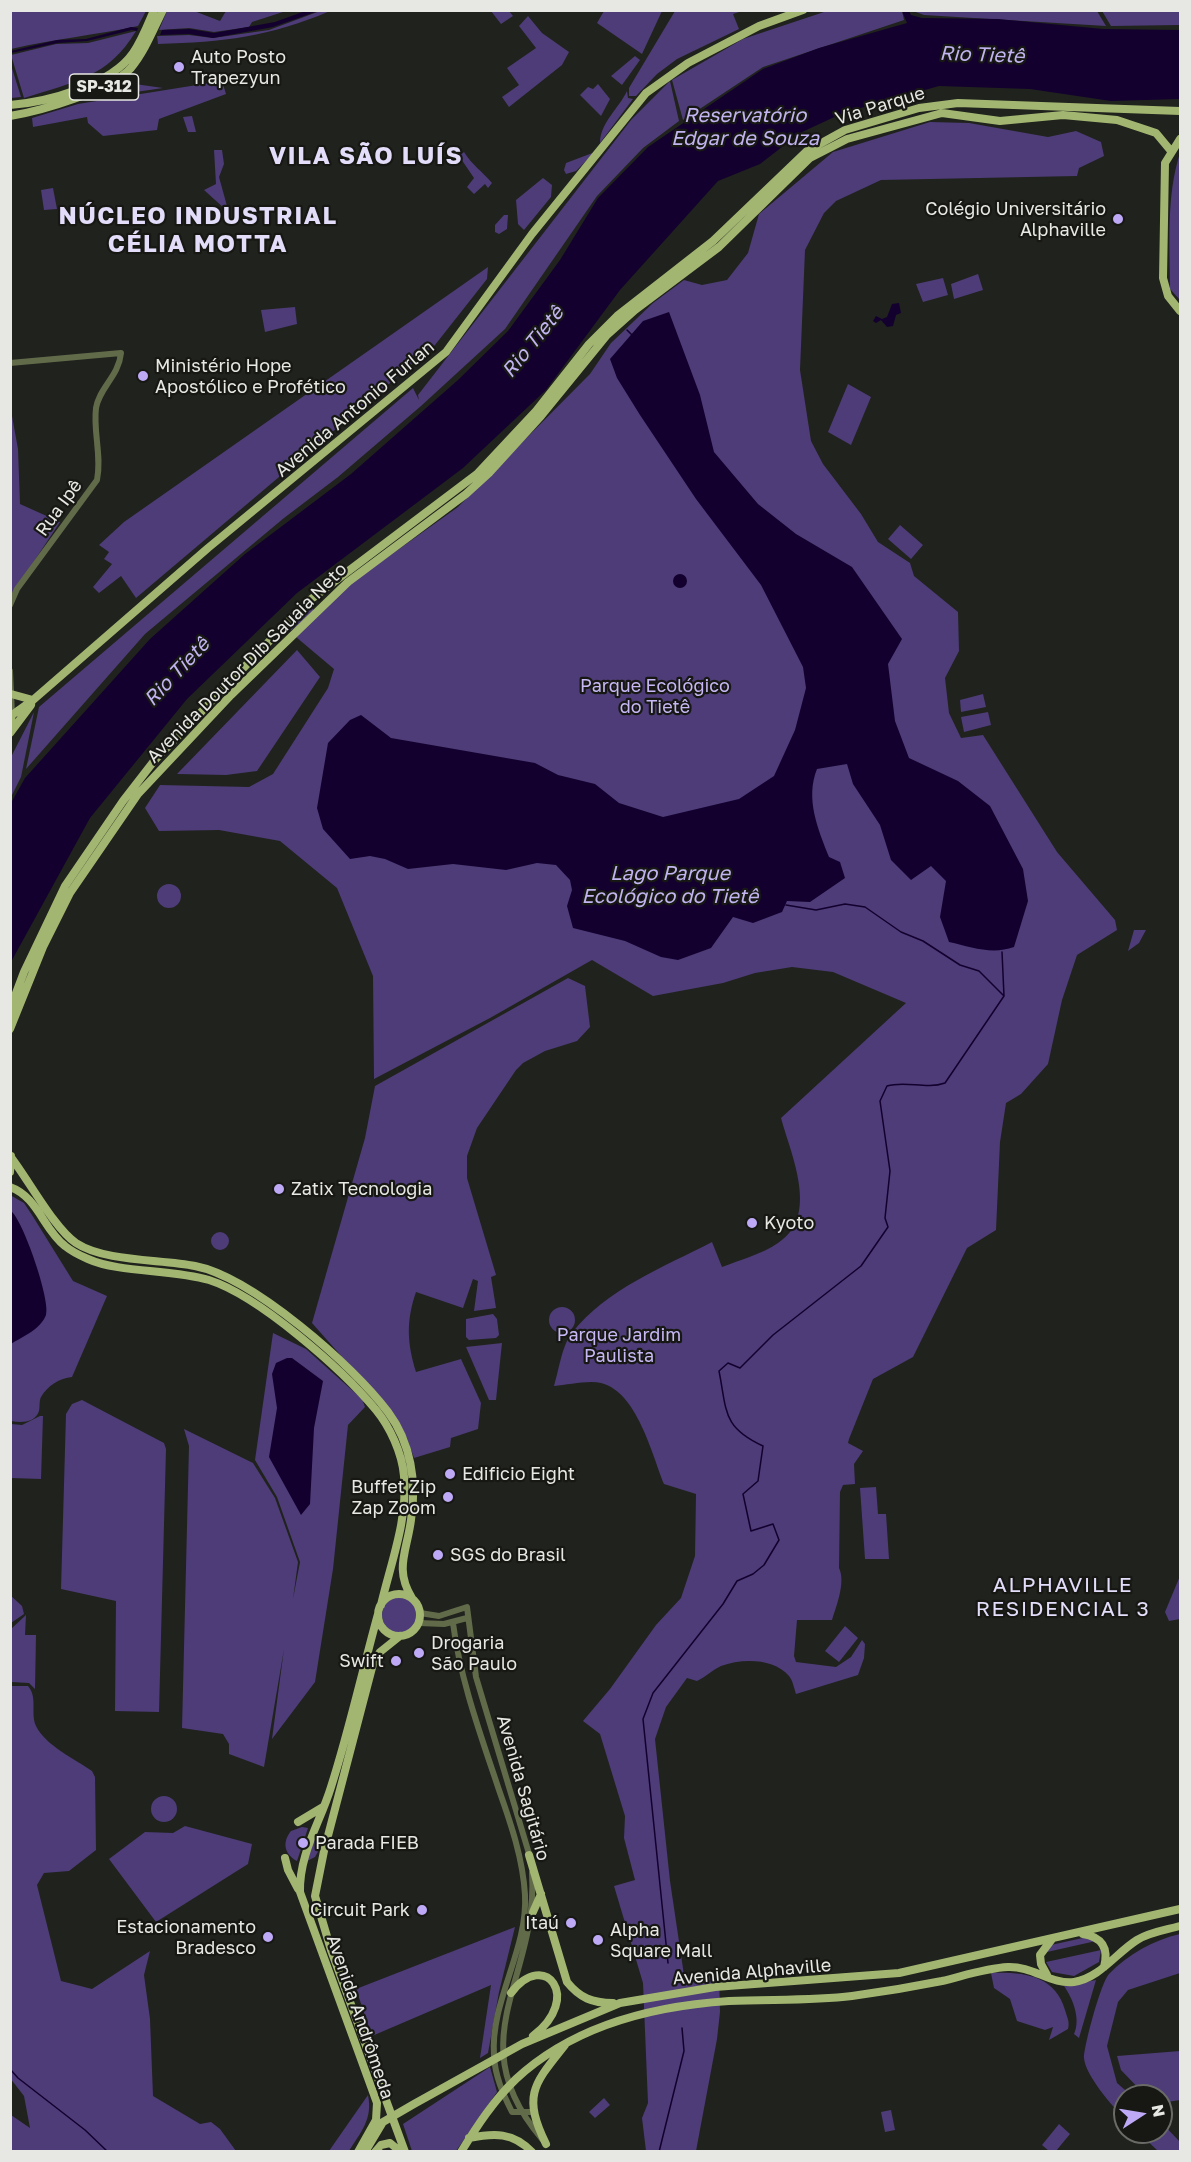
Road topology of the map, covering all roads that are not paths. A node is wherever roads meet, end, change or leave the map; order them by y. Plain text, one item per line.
1 (154, 10) edge
2 (163, 10) edge
3 (803, 10) edge
4 (10, 105) edge
5 (1004, 105) junction
6 (1180, 111) edge
7 (10, 116) edge
8 (1000, 121) junction
9 (1180, 139) edge
10 (1171, 151) junction
11 (1180, 311) edge
12 (620, 319) junction
13 (10, 363) edge
14 (306, 603) junction
15 (10, 605) edge
16 (317, 614) junction
17 (282, 627) junction
18 (290, 639) junction
19 (10, 671) edge
20 (41, 691) junction
21 (11, 694) edge
22 (33, 700) junction
23 (12, 715) junction
24 (10, 724) edge
25 (10, 733) edge
26 (10, 1009) edge
27 (10, 1029) edge
28 (10, 1156) edge
29 (10, 1172) edge
30 (10, 1187) edge
31 (412, 1598) junction
32 (381, 1605) junction
33 (420, 1613) junction
34 (378, 1614) junction
35 (467, 1618) junction
36 (419, 1623) junction
37 (453, 1623) junction
38 (400, 1636) junction
39 (324, 1806) junction
40 (298, 1822) dead end
41 (525, 1842) junction
42 (517, 1845) junction
43 (529, 1855) junction
44 (285, 1858) dead end
45 (300, 1892) junction
46 (541, 1894) junction
47 (1180, 1909) edge
48 (533, 1912) junction
49 (1180, 1926) edge
50 (1077, 1934) junction
51 (1053, 1938) junction
52 (1104, 1967) junction
53 (1048, 1976) junction
54 (342, 1978) junction
55 (332, 1980) junction
56 (347, 1992) junction
57 (337, 1993) junction
58 (512, 1993) junction
59 (620, 2003) junction
60 (569, 2041) junction
61 (522, 2044) junction
62 (360, 2055) junction
63 (371, 2058) junction
64 (533, 2112) junction
65 (521, 2114) junction
66 (469, 2138) junction
67 (546, 2144) joint
68 (358, 2151) edge
69 (365, 2151) edge
70 (375, 2151) edge
71 (403, 2151) edge
72 (461, 2151) edge
73 (531, 2151) edge

1 - 4 main road, SP-312
2 - 7 main road, SP-312
3 - 20 main road, Avenida Antonio Furlan
5 - 6 main road, Via Parque
5 - 8 main road
5 - 12 main road, Via Parque
8 - 10 main road, Via Parque
8 - 12 main road, Via Parque
9 - 10 main road
10 - 11 main road
12 - 14 main road, Avenida Doutor Dib Sauaia Neto
12 - 16 main road, Avenida Doutor Dib Sauaia Neto
13 - 15 street, Rua Ipê
14 - 16 main road
14 - 17 main road, Avenida Doutor Dib Sauaia Neto
16 - 18 main road, Avenida Doutor Dib Sauaia Neto
17 - 18 main road
17 - 26 main road, Avenida Doutor Dib Sauaia Neto
18 - 27 main road, Avenida Doutor Dib Sauaia Neto
19 - 21 street
20 - 22 main road, Avenida Antonio Furlan
20 - 25 main road
21 - 22 main road
21 - 23 street
22 - 23 main road, Avenida Antonio Furlan
23 - 24 main road
28 - 29 main road
28 - 31 main road
30 - 32 main road
31 - 32 main road
31 - 33 main road
32 - 34 main road
33 - 35 street, Avenida Sagitário
33 - 36 main road
34 - 38 main road
34 - 39 main road, Avenida Andrômeda
35 - 37 street
35 - 41 street, Avenida Sagitário
36 - 37 street
36 - 38 main road
37 - 42 street, Avenida Sagitário
38 - 54 main road, Avenida Andrômeda
39 - 40 main road
39 - 45 main road, Avenida Andrômeda
41 - 42 street
41 - 43 street, Avenida Sagitário
42 - 65 street, Avenida Sagitário
43 - 46 main road
43 - 48 street, Avenida Sagitário
44 - 45 main road
45 - 55 main road, Avenida Andrômeda
46 - 48 main road
46 - 59 main road
47 - 50 main road, Avenida Alphaville
48 - 58 street, Avenida Sagitário
49 - 52 main road, Avenida Alphaville
50 - 51 main road, Avenida Alphaville
50 - 52 main road
51 - 53 main road
51 - 59 main road, Avenida Alphaville
52 - 53 main road, Avenida Alphaville
53 - 60 main road, Avenida Alphaville
54 - 55 main road
54 - 56 main road, Avenida Andrômeda
55 - 57 main road, Avenida Andrômeda
56 - 57 main road
56 - 63 main road, Avenida Andrômeda
57 - 62 main road, Avenida Andrômeda
58 - 61 main road
58 - 65 street, Avenida Sagitário
59 - 61 main road, Avenida Alphaville
60 - 64 main road
60 - 66 main road, Avenida Alphaville
61 - 69 main road, Avenida Alphaville
62 - 63 main road
62 - 68 main road, Avenida Andrômeda
63 - 71 main road, Avenida Andrômeda
64 - 65 street
64 - 67 main road
65 - 67 street, Avenida Sagitário
66 - 72 main road, Avenida Alphaville
66 - 73 main road
70 - 71 main road

